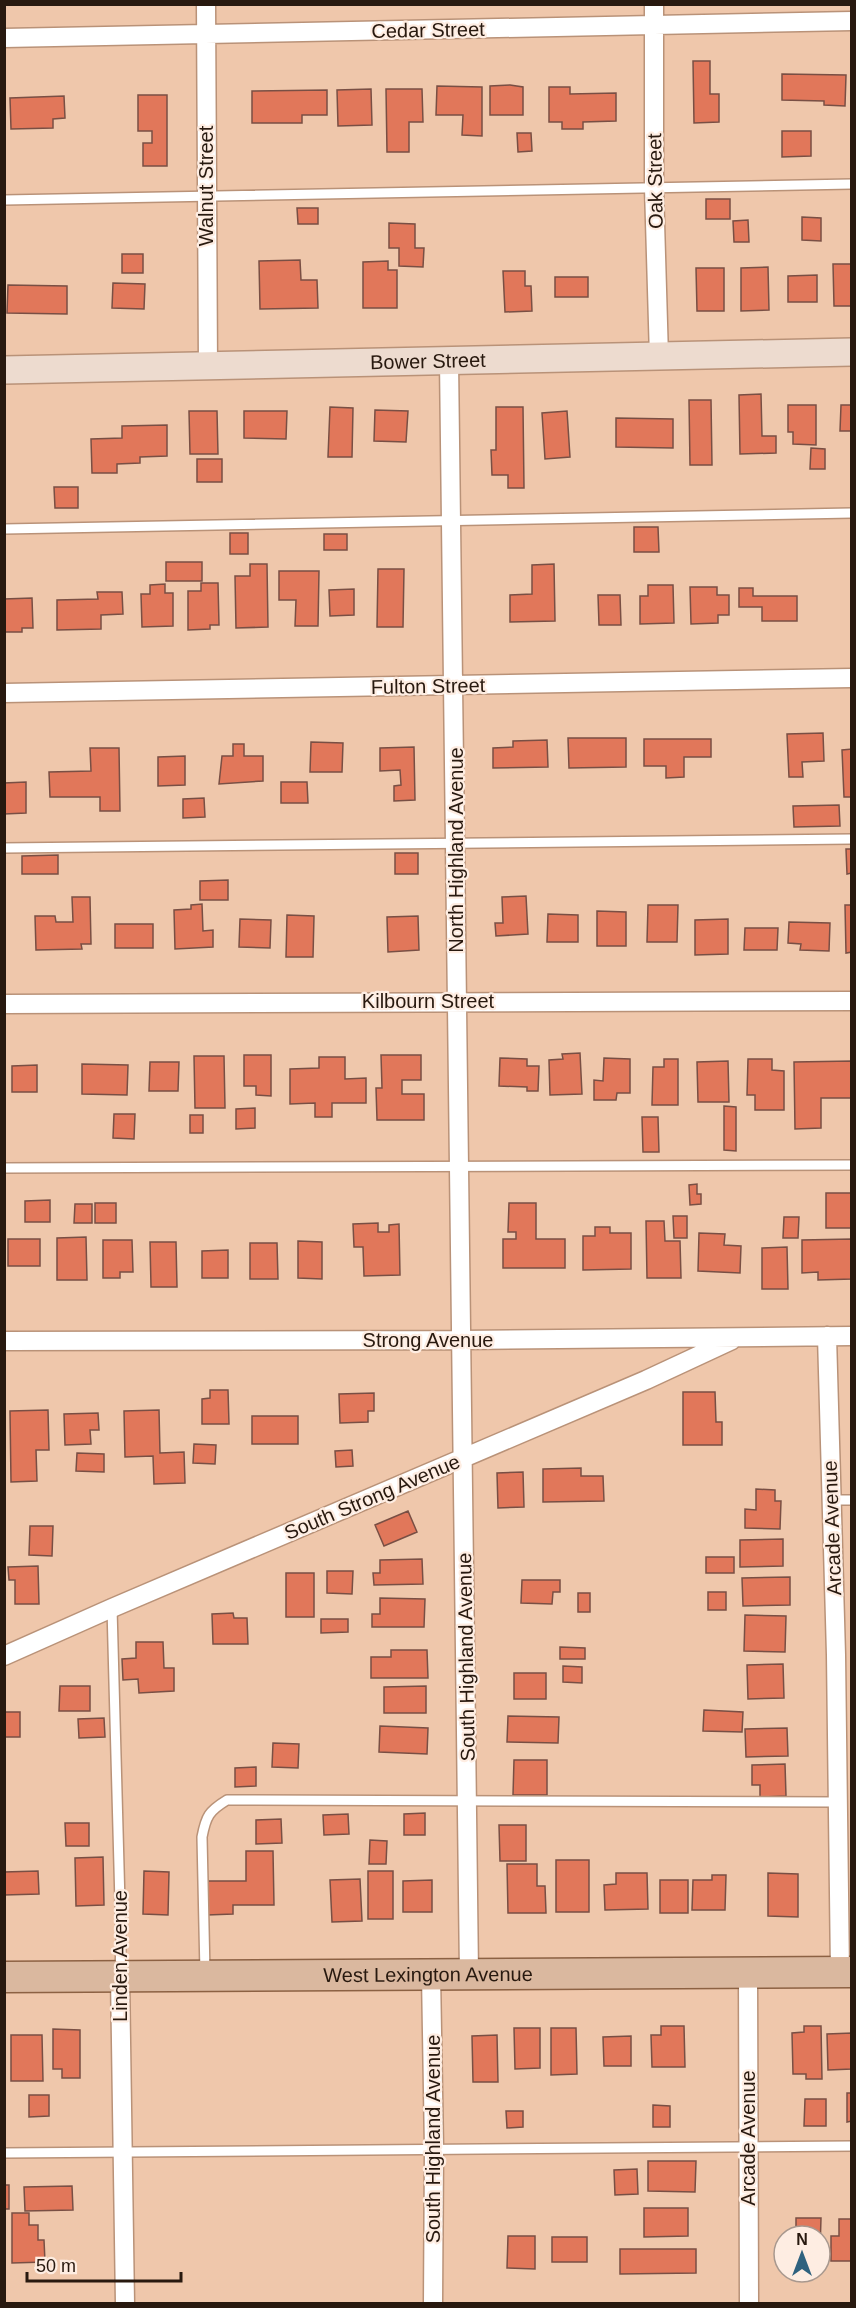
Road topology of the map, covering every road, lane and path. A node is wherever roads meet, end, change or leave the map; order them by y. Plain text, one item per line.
1 (206, 4) edge
2 (654, 4) edge
3 (852, 21) edge
4 (654, 24) junction
5 (207, 35) junction
6 (4, 38) edge
7 (852, 184) edge
8 (654, 188) junction
9 (206, 195) junction
10 (4, 200) edge
11 (852, 352) edge
12 (659, 357) junction
13 (449, 361) junction
14 (208, 367) junction
15 (4, 370) edge
16 (852, 513) edge
17 (451, 521) junction
18 (4, 529) edge
19 (852, 678) edge
20 (454, 685) junction
21 (4, 693) edge
22 (852, 839) edge
23 (457, 843) junction
24 (4, 848) edge
25 (457, 1001) junction
26 (852, 1001) edge
27 (4, 1004) edge
28 (852, 1166) edge
29 (4, 1168) edge
30 (459, 1168) junction
31 (739, 1336) junction
32 (827, 1336) junction
33 (852, 1336) edge
34 (462, 1340) junction
35 (4, 1341) edge
36 (464, 1458) junction
37 (831, 1500) junction
38 (852, 1500) edge
39 (112, 1608) junction
40 (844, 1655) edge
41 (4, 1656) edge
42 (468, 1802) junction
43 (837, 1802) junction
44 (748, 1972) junction
45 (846, 1972) edge
46 (431, 1974) junction
47 (469, 1974) junction
48 (205, 1976) junction
49 (4, 1977) edge
50 (120, 1977) junction
51 (852, 2146) edge
52 (747, 2147) junction
53 (434, 2148) junction
54 (122, 2152) junction
55 (4, 2153) edge
56 (125, 2304) edge
57 (433, 2304) edge
58 (749, 2304) edge

1 - 5 street, Walnut Street
2 - 4 street, Oak Street
3 - 4 street, Cedar Street
4 - 5 street, Cedar Street
4 - 8 street, Oak Street
5 - 6 street, Cedar Street
5 - 9 street, Walnut Street
7 - 8 lane
8 - 9 lane
8 - 12 street, Oak Street
9 - 10 lane
9 - 14 street, Walnut Street
11 - 12 street, Bower Street
12 - 13 street, Bower Street
13 - 14 street, Bower Street
13 - 17 street, North Highland Avenue
14 - 15 street, Bower Street
16 - 17 lane
17 - 18 lane
17 - 20 street, North Highland Avenue
19 - 20 street, Fulton Street
20 - 21 street, Fulton Street
20 - 23 street, North Highland Avenue
22 - 23 lane
23 - 24 lane
23 - 25 street, North Highland Avenue
25 - 26 street, Kilbourn Street
25 - 27 street, Kilbourn Street
25 - 30 street, North Highland Avenue
28 - 30 lane
29 - 30 lane
30 - 34 street, North Highland Avenue
31 - 32 street, Strong Avenue
31 - 34 street, Strong Avenue
31 - 36 street, South Strong Avenue
32 - 33 street, Strong Avenue
32 - 37 street, Arcade Avenue
34 - 35 street, Strong Avenue
34 - 36 street, South Highland Avenue
36 - 39 street, South Strong Avenue
36 - 42 street, South Highland Avenue
37 - 38 lane
37 - 40 street, Arcade Avenue
39 - 41 street, South Strong Avenue
39 - 50 lane, Linden Avenue
40 - 43 street, Arcade Avenue
42 - 43 lane
42 - 47 street, South Highland Avenue
42 - 48 lane
43 - 45 street, Arcade Avenue
44 - 45 main road, West Lexington Avenue
44 - 47 main road, West Lexington Avenue
44 - 52 street, Arcade Avenue
46 - 47 main road, West Lexington Avenue
46 - 48 main road, West Lexington Avenue
46 - 53 street, South Highland Avenue
48 - 50 main road, West Lexington Avenue
49 - 50 main road, West Lexington Avenue
50 - 54 street, Linden Avenue
51 - 52 lane
52 - 53 lane
52 - 58 street, Arcade Avenue
53 - 54 lane
53 - 57 street, South Highland Avenue
54 - 55 lane
54 - 56 street, Linden Avenue

